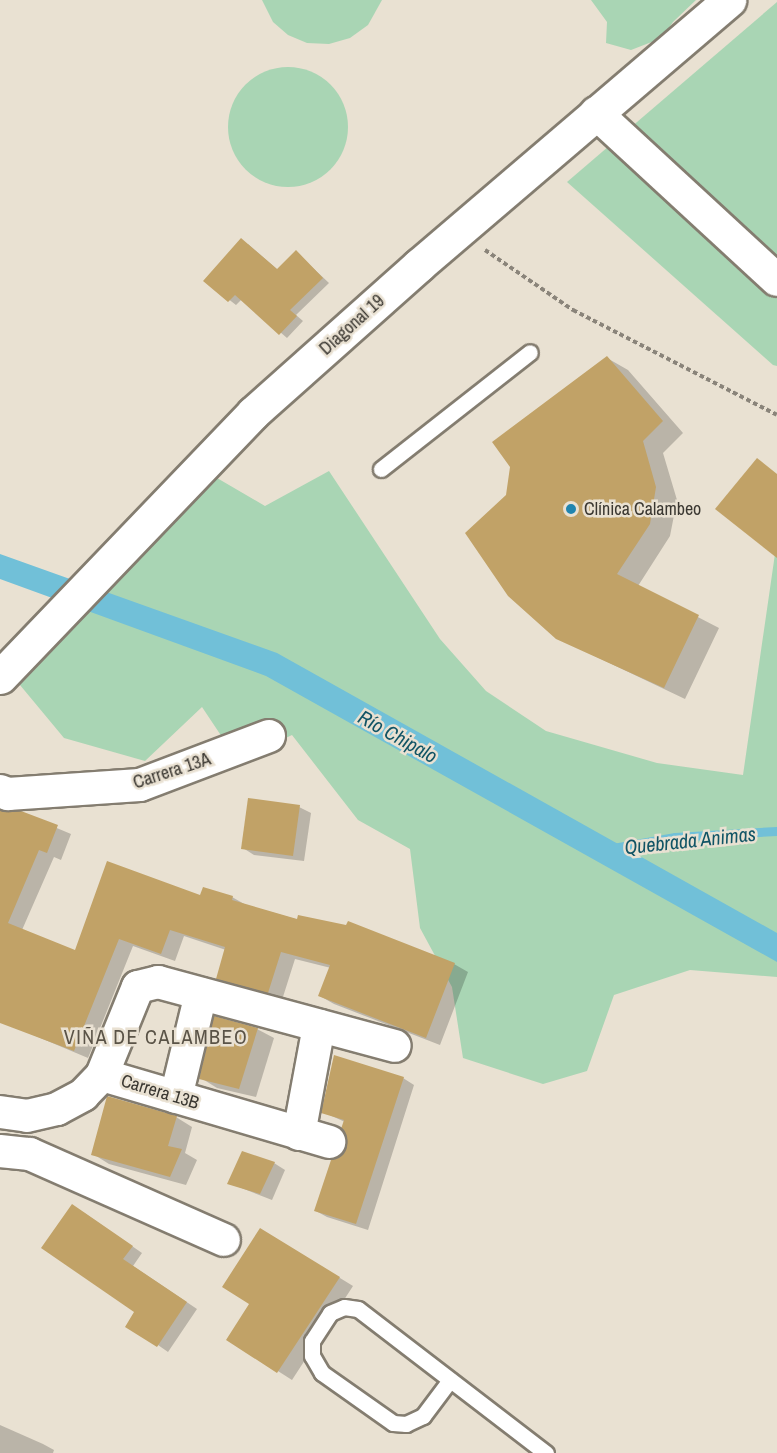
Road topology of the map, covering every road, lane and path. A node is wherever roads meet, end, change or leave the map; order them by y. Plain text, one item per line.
1 (729, 0) edge
2 (596, 113) junction
3 (459, 233) junction
4 (777, 280) edge
5 (530, 352) dead end
6 (777, 415) edge
7 (381, 469) dead end
8 (0, 677) edge
9 (269, 736) dead end
10 (0, 791) edge
11 (201, 994) junction
12 (319, 1026) junction
13 (395, 1046) dead end
14 (102, 1075) junction
15 (176, 1097) junction
16 (0, 1112) edge
17 (299, 1134) junction
18 (329, 1142) dead end
19 (0, 1151) edge
20 (224, 1240) dead end
21 (450, 1380) junction
22 (546, 1453) edge

1 - 2 street, Diagonal 19
2 - 3 street, Diagonal 19
2 - 4 street
3 - 6 path
3 - 8 street, Diagonal 19
5 - 7 lane
9 - 10 street, Carrera 13A
11 - 12 street
11 - 14 street
11 - 15 street
12 - 13 street
12 - 17 street
14 - 15 street, Carrera 13B
14 - 16 street, Carrera 13B
15 - 17 street, Carrera 13B
17 - 18 street, Carrera 13B
19 - 20 street
21 - 21 lane
21 - 22 lane

